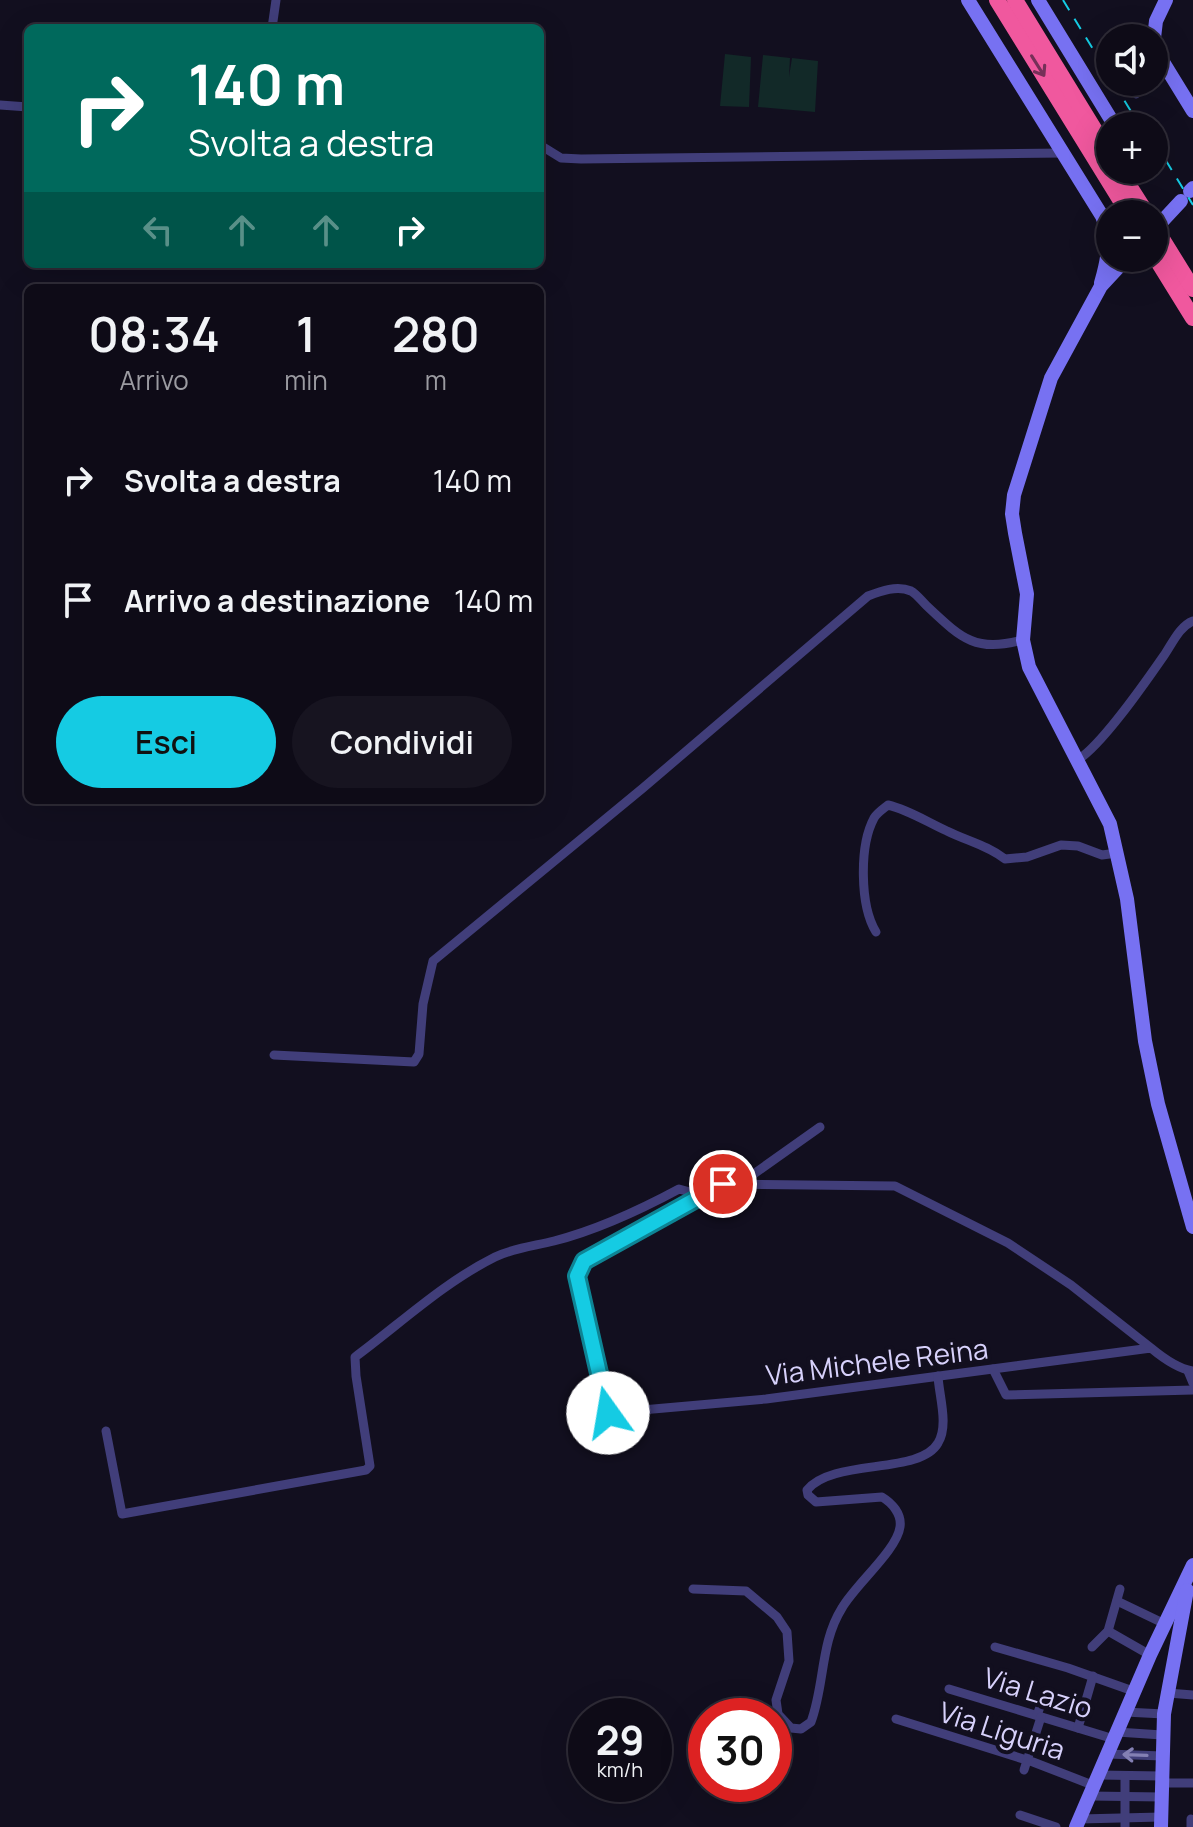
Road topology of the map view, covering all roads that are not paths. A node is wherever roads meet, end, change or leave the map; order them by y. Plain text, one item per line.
1 (276, 0) edge
2 (968, 0) edge
3 (997, 0) edge
4 (1015, 0) edge
5 (1038, 0) edge
6 (1166, 0) edge
7 (273, 24) edge
8 (1156, 24) edge
9 (1168, 67) edge
10 (0, 105) edge
11 (24, 107) edge
12 (1193, 111) edge
13 (1106, 112) edge
14 (1096, 132) edge
15 (544, 147) edge
16 (1064, 153) junction
17 (1188, 193) edge
18 (1112, 200) edge
19 (1096, 206) edge
20 (1168, 214) edge
21 (1168, 250) edge
22 (1105, 272) edge
23 (1114, 272) edge
24 (1165, 272) edge
25 (1101, 286) junction
26 (1193, 289) edge
27 (1193, 318) edge
28 (1193, 621) edge
29 (1023, 640) junction
30 (1076, 761) junction
31 (1117, 853) junction
32 (876, 932) dead end
33 (274, 1055) dead end
34 (820, 1127) dead end
35 (740, 1184) junction
36 (701, 1195) junction
37 (1193, 1227) edge
38 (1151, 1348) junction
39 (993, 1369) junction
40 (1190, 1371) edge
41 (938, 1376) junction
42 (1193, 1383) edge
43 (1193, 1390) edge
44 (106, 1431) dead end
45 (1192, 1566) edge
46 (693, 1589) dead end
47 (1120, 1589) dead end
48 (1117, 1601) junction
49 (1172, 1618) junction
50 (1108, 1631) junction
51 (1158, 1639) junction
52 (1176, 1645) junction
53 (995, 1647) dead end
54 (1092, 1647) dead end
55 (1150, 1655) junction
56 (1093, 1675) junction
57 (949, 1689) dead end
58 (1133, 1691) junction
59 (1168, 1693) junction
60 (1045, 1694) dead end
61 (1193, 1695) edge
62 (1125, 1712) junction
63 (1164, 1714) junction
64 (1039, 1716) junction
65 (896, 1719) dead end
66 (1078, 1728) junction
67 (1162, 1735) junction
68 (1115, 1736) junction
69 (1108, 1754) junction
70 (1162, 1756) junction
71 (1025, 1765) junction
72 (1125, 1776) junction
73 (1193, 1783) edge
74 (1162, 1785) junction
75 (1095, 1786) junction
76 (1125, 1797) junction
77 (1020, 1815) dead end
78 (1161, 1822) edge
79 (1078, 1823) edge
80 (1125, 1823) edge
81 (1056, 1827) edge

1 - 7 street
2 - 16 street
3 -> 18 highway
4 - 14 highway
5 - 13 street
6 - 8 street
9 - 12 street
10 - 11 street
15 - 16 street
16 - 19 street
17 - 20 street
21 - 26 highway, bridge
22 - 25 street
23 - 25 street
24 - 27 highway
25 - 29 street
28 - 30 street
29 - 30 street
29 - 33 street
30 - 31 street
31 - 32 street
31 - 37 street
34 - 35 street
35 - 36 street
35 - 38 street
36 - 41 street, Via Michele Reina
36 - 44 street
38 - 39 street, Via Michele Reina
38 - 40 street
39 - 41 street, Via Michele Reina
39 - 43 street
40 - 42 street
41 - 46 street
45 - 49 street
47 - 48 street
48 - 49 street
48 - 50 street
49 - 51 street
49 - 52 street
50 - 54 street
50 - 55 street
51 - 52 street
51 - 55 street
52 - 59 street
53 - 56 street
55 - 58 street
56 - 58 street
56 - 66 street
57 - 64 street, Via Lazio
58 - 62 street
59 - 61 street
59 - 63 street
60 - 64 street
62 - 63 street
62 - 68 street
63 - 67 street
64 - 66 street, Via Lazio
64 - 71 street
65 - 71 street, Via Liguria
66 - 68 street, Via Lazio
67 - 68 street, Via Lazio
67 - 70 street
68 - 69 street
70 -> 69 street
69 - 75 street
70 - 74 street
71 - 75 street, Via Liguria
72 - 74 street
72 - 75 street
72 - 76 street
73 - 74 street
74 - 76 street
74 - 78 street
75 - 76 street
75 - 79 street
76 - 80 street
77 - 81 street
78 - 80 street
79 - 80 street

